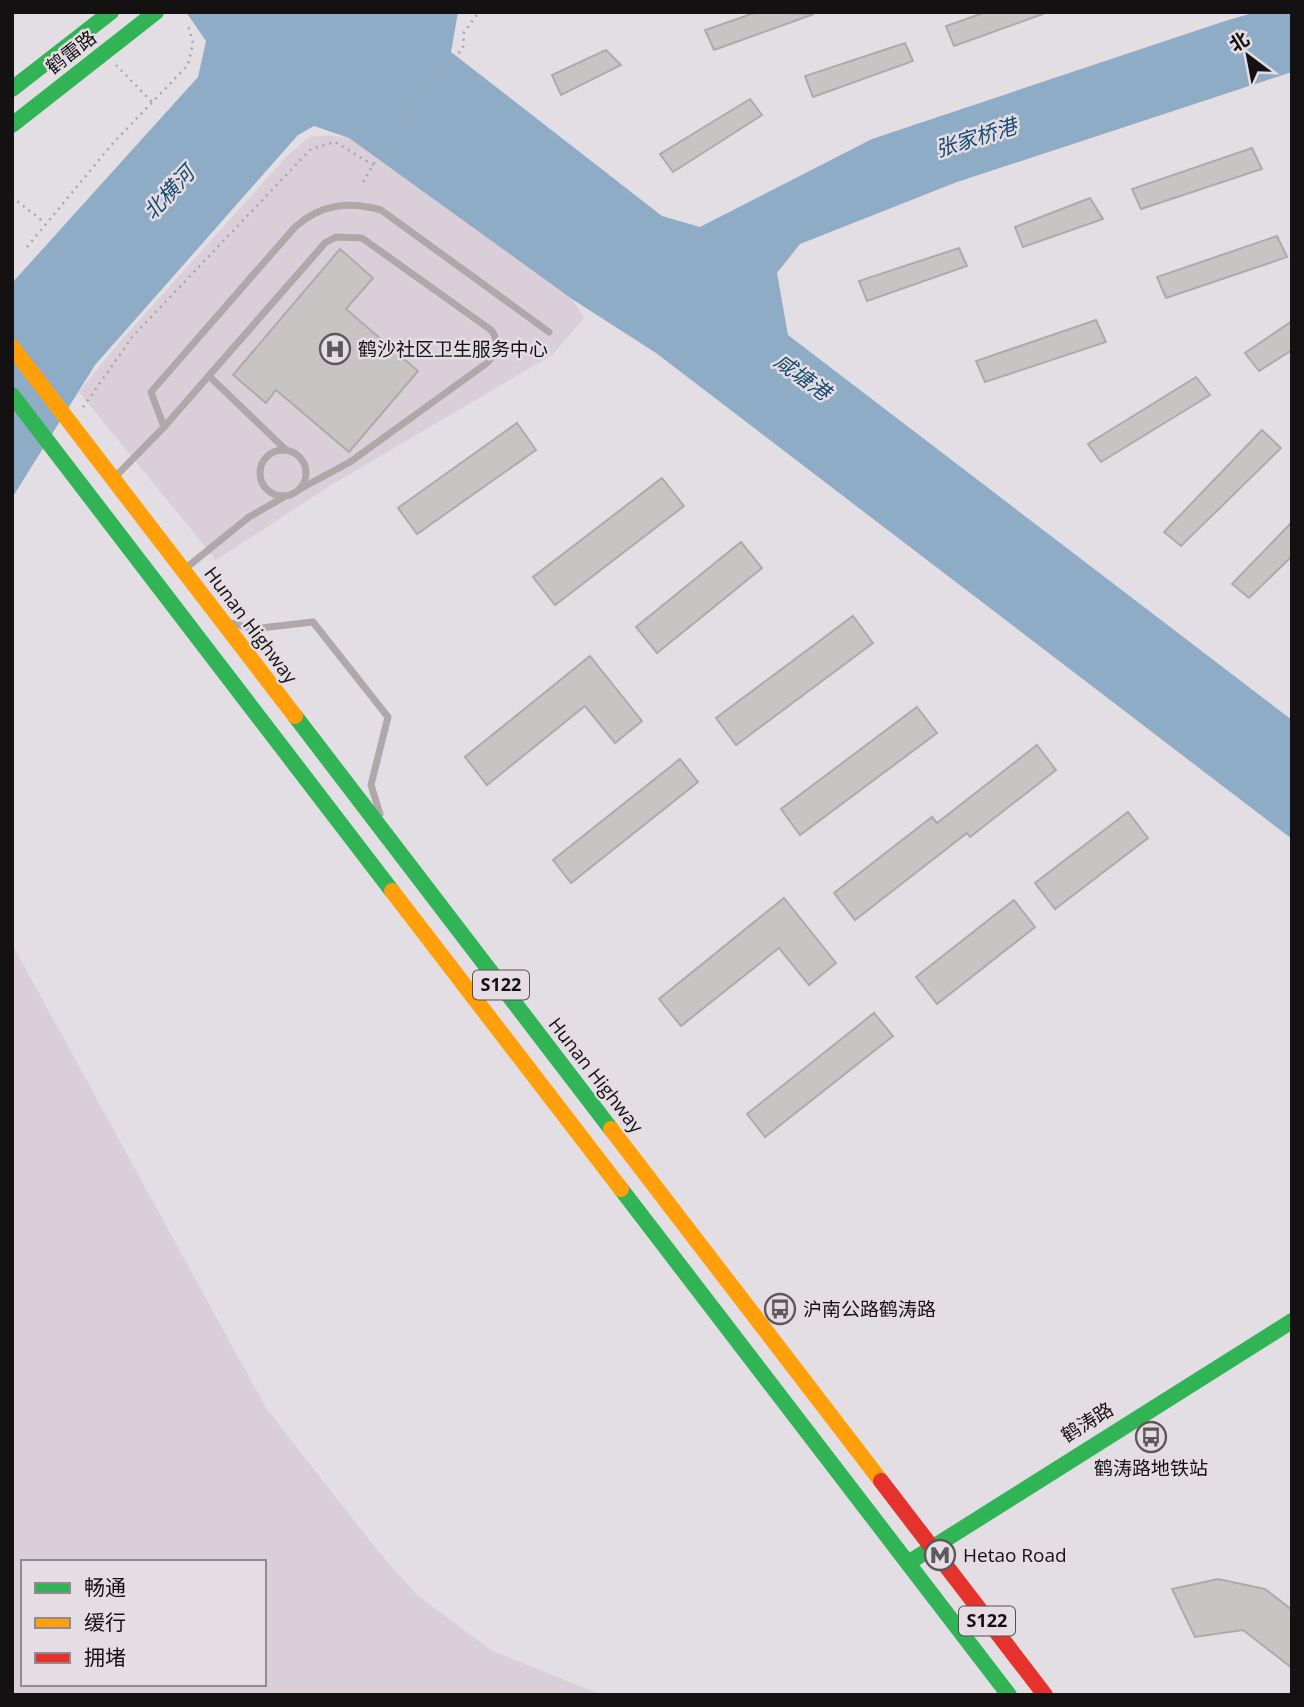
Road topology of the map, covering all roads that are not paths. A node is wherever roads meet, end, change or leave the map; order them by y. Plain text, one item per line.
1 (111, 12) edge
2 (156, 12) edge
3 (12, 89) edge
4 (12, 125) edge
5 (550, 332) dead end
6 (12, 347) edge
7 (209, 376) junction
8 (12, 395) edge
9 (164, 426) junction
10 (286, 450) junction
11 (113, 479) junction
12 (300, 489) junction
13 (285, 496) junction
14 (183, 571) junction
15 (220, 619) junction
16 (387, 838) junction
17 (1292, 1321) edge
18 (930, 1547) junction
19 (908, 1563) junction
20 (1009, 1695) edge
21 (1045, 1695) edge

1 - 3 main road
2 - 4 main road, 鹤雷路
5 - 9 lane
6 - 11 main road, Hunan Highway / S122
7 - 9 lane
7 - 10 lane
7 - 12 lane
8 - 19 main road, S122
9 - 11 lane
10 - 12 lane
10 - 13 lane
11 - 14 main road, Hunan Highway / S122
12 - 13 lane
13 - 14 lane
14 - 15 main road, Hunan Highway / S122
15 - 16 main road, Hunan Highway / S122
15 - 16 lane
16 - 18 main road, Hunan Highway / S122
17 - 18 main road, 鹤涛路
18 - 19 main road, 鹤涛路
18 - 21 main road, Hunan Highway / S122
19 - 20 main road, S122

